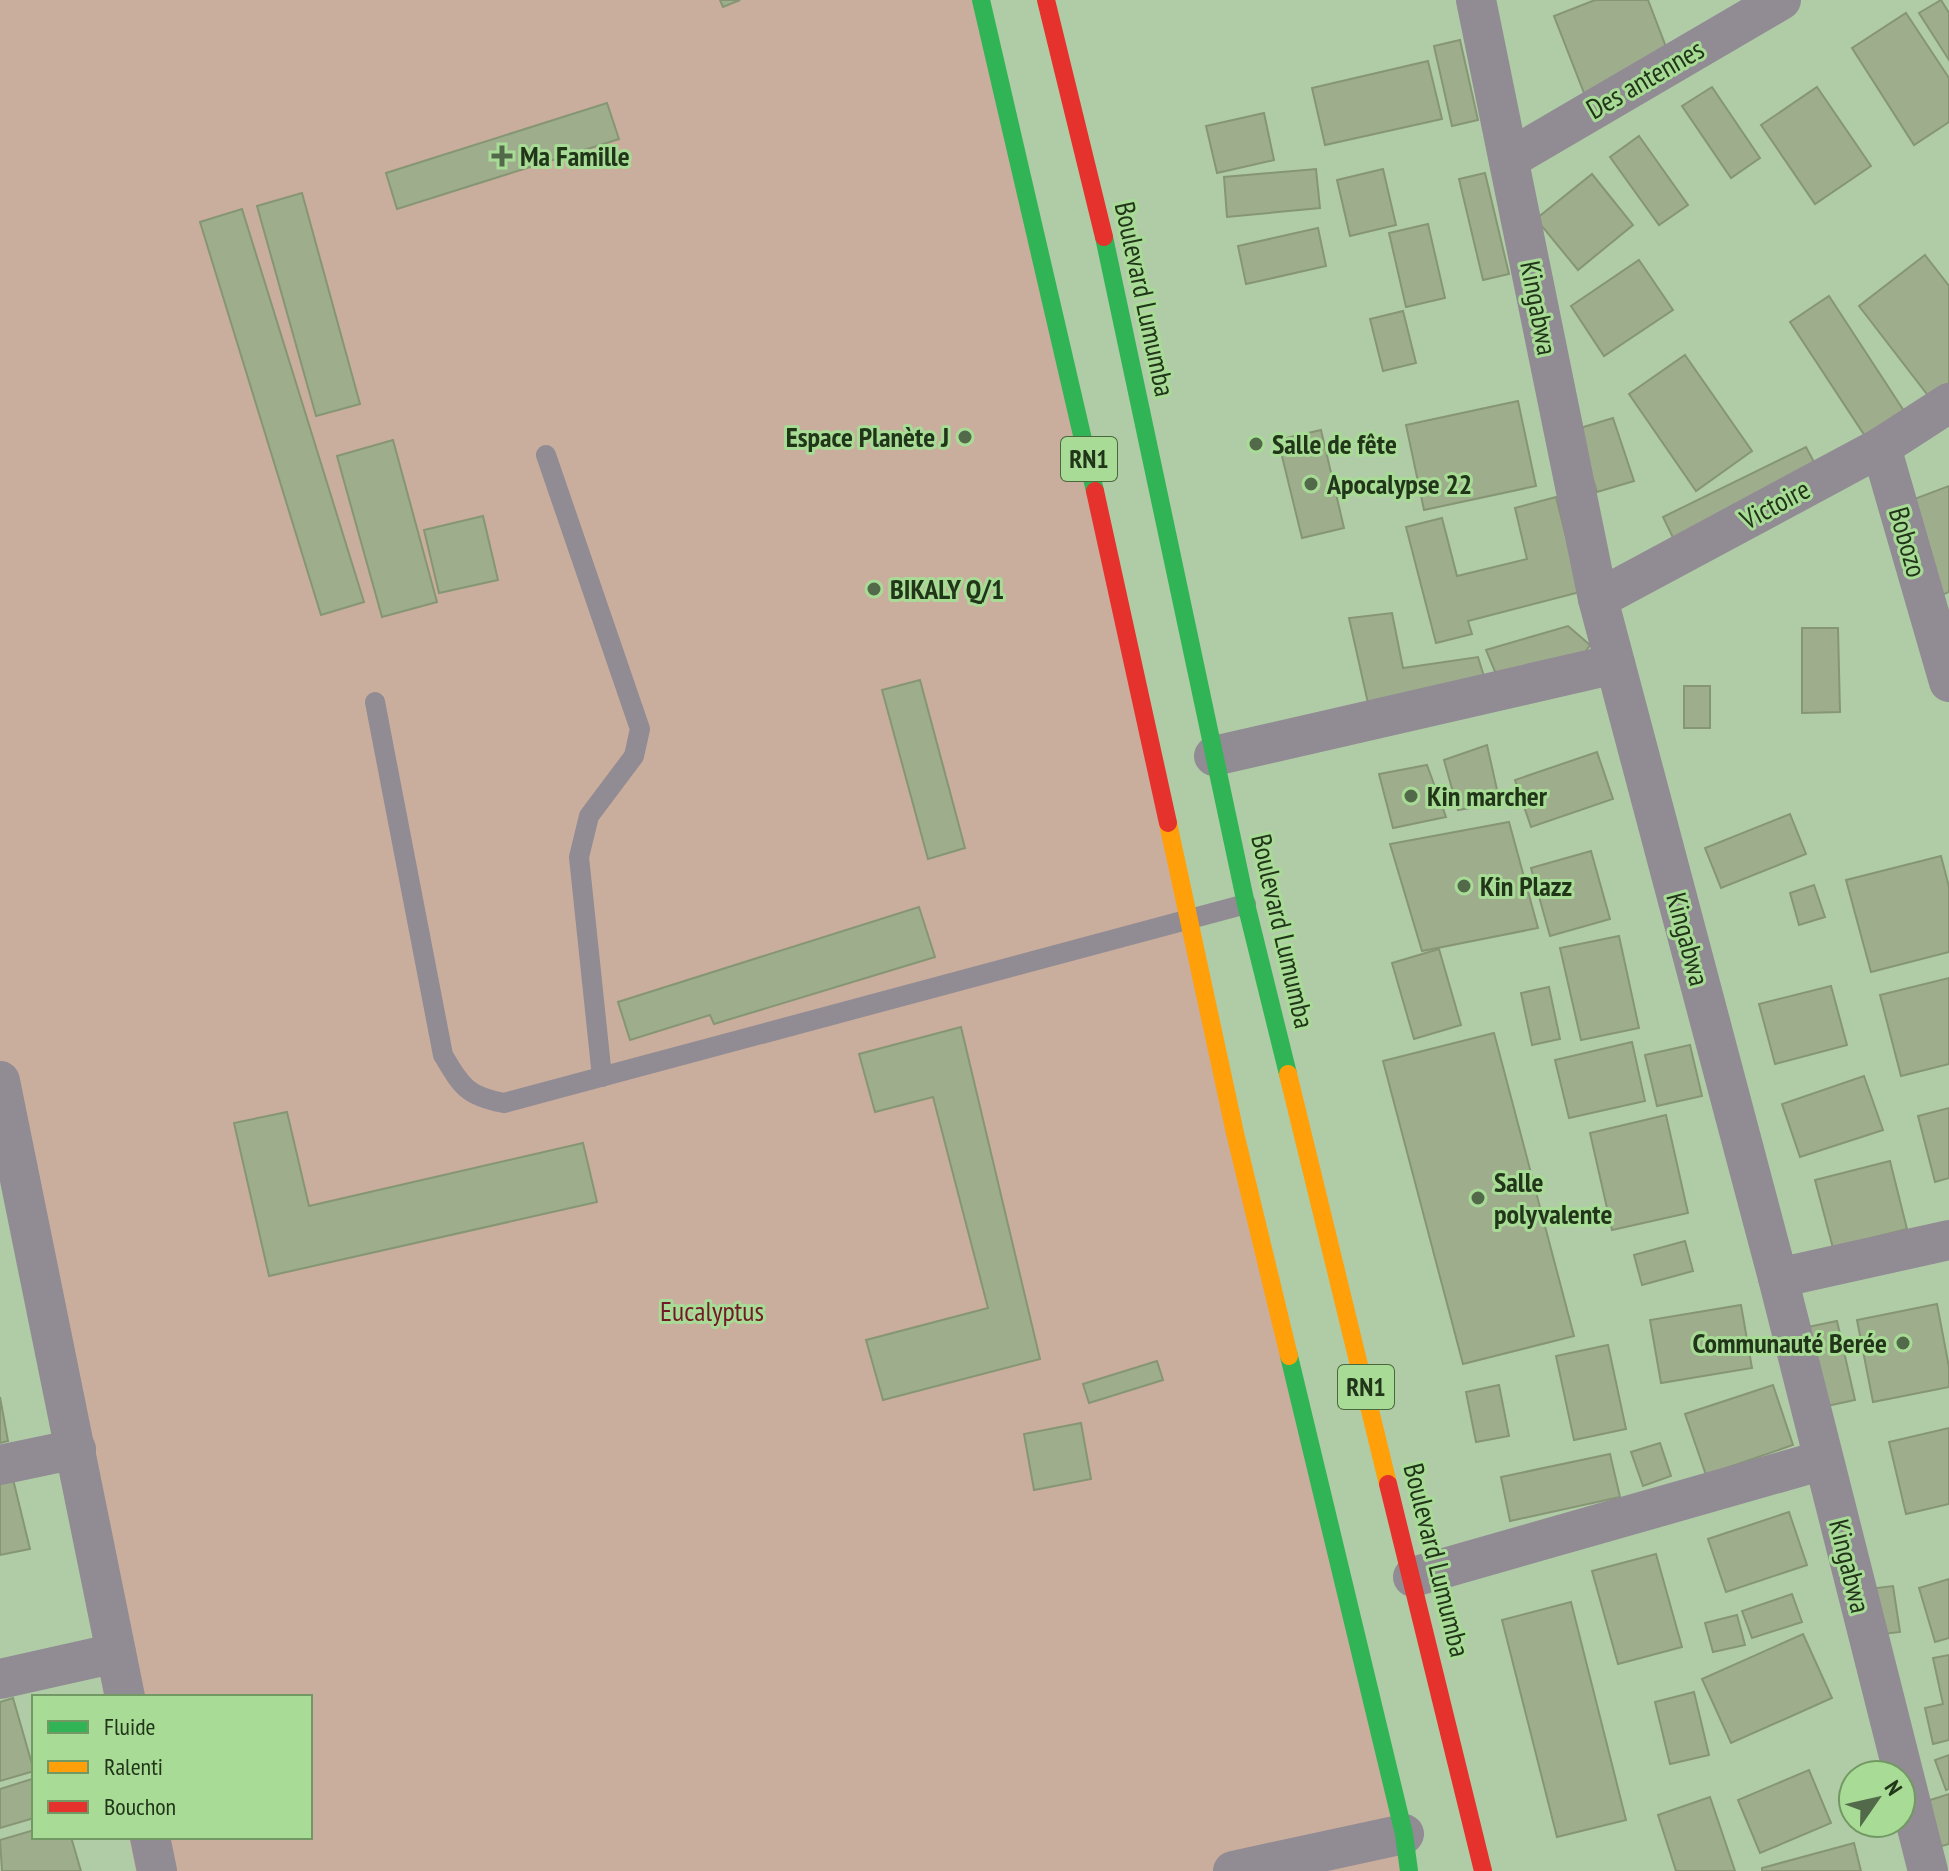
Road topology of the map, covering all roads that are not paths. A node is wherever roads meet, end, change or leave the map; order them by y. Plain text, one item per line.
1 (981, 0) edge
2 (1046, 0) edge
3 (1476, 0) edge
4 (1781, 0) edge
5 (1509, 159) junction
6 (1949, 403) edge
7 (1881, 447) junction
8 (546, 455) dead end
9 (1598, 599) junction
10 (1615, 664) junction
11 (1949, 682) edge
12 (375, 702) dead end
13 (1214, 756) junction
14 (1246, 904) junction
15 (1188, 919) junction
16 (602, 1077) junction
17 (0, 1081) edge
18 (6, 1139) edge
19 (1949, 1240) edge
20 (1778, 1278) junction
21 (76, 1449) junction
22 (1823, 1460) junction
23 (0, 1465) edge
24 (1413, 1577) junction
25 (116, 1653) junction
26 (0, 1679) edge
27 (125, 1695) edge
28 (150, 1839) edge
29 (1406, 1853) edge
30 (157, 1871) edge
31 (1233, 1871) edge
32 (1483, 1871) edge
33 (1928, 1871) edge

1 - 15 highway, RN1
2 - 13 highway, Boulevard Lumumba / RN1
3 - 5 street, Kingabwa
4 - 5 street, Des antennes
5 - 9 street, Kingabwa
6 - 7 street, Victoire
7 - 9 street, Victoire
7 - 11 street, Bobozo
8 - 16 lane
9 - 10 street, Kingabwa
10 - 13 street
10 - 20 street, Kingabwa
12 - 16 lane
13 - 14 highway, Boulevard Lumumba / RN1
14 - 15 lane
14 - 24 highway, Boulevard Lumumba / RN1
15 - 16 lane
15 - 29 highway, RN1
17 - 18 street
18 - 21 street
19 - 20 street
20 - 22 street, Kingabwa
21 - 23 street
21 - 25 street
22 - 24 street
22 - 33 street, Kingabwa
24 - 32 highway, Boulevard Lumumba / RN1
25 - 26 street
25 - 27 street
28 - 30 street
29 - 31 street

